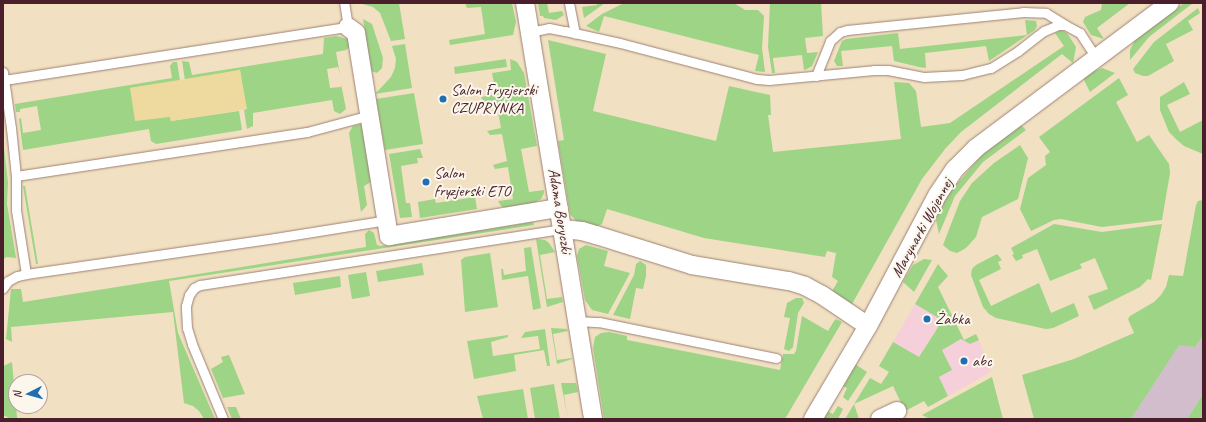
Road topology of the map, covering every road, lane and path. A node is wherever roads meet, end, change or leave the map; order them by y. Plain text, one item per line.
1 (344, 3) edge
2 (525, 3) edge
3 (568, 3) edge
4 (1170, 3) edge
5 (1065, 25) junction
6 (348, 27) junction
7 (530, 32) junction
8 (575, 34) junction
9 (1096, 58) junction
10 (4, 76) edge
11 (816, 76) junction
12 (370, 115) junction
13 (16, 176) junction
14 (559, 208) junction
15 (387, 220) junction
16 (563, 229) junction
17 (26, 274) junction
18 (3, 288) edge
19 (578, 321) junction
20 (868, 326) junction
21 (776, 358) dead end
22 (897, 411) dead end
23 (223, 419) edge
24 (593, 419) edge
25 (813, 419) edge
26 (880, 419) edge

1 - 6 lane
2 - 7 street, Adama Boryczki
3 - 8 lane
4 - 9 street, Marynarki Wojennej
5 - 9 lane
5 - 11 lane
5 - 11 lane
6 - 10 lane
6 - 12 street
7 - 8 lane
7 - 14 street, Adama Boryczki
8 - 11 lane
9 - 20 street, Marynarki Wojennej
10 - 13 lane
12 - 13 lane
12 - 15 street
13 - 17 lane
14 - 15 street
14 - 16 street, Adama Boryczki
15 - 17 lane
16 - 19 street, Adama Boryczki
16 - 20 street
16 - 23 lane
17 - 18 lane
19 - 21 lane
19 - 24 street, Adama Boryczki
20 - 25 street, Marynarki Wojennej
22 - 26 street

